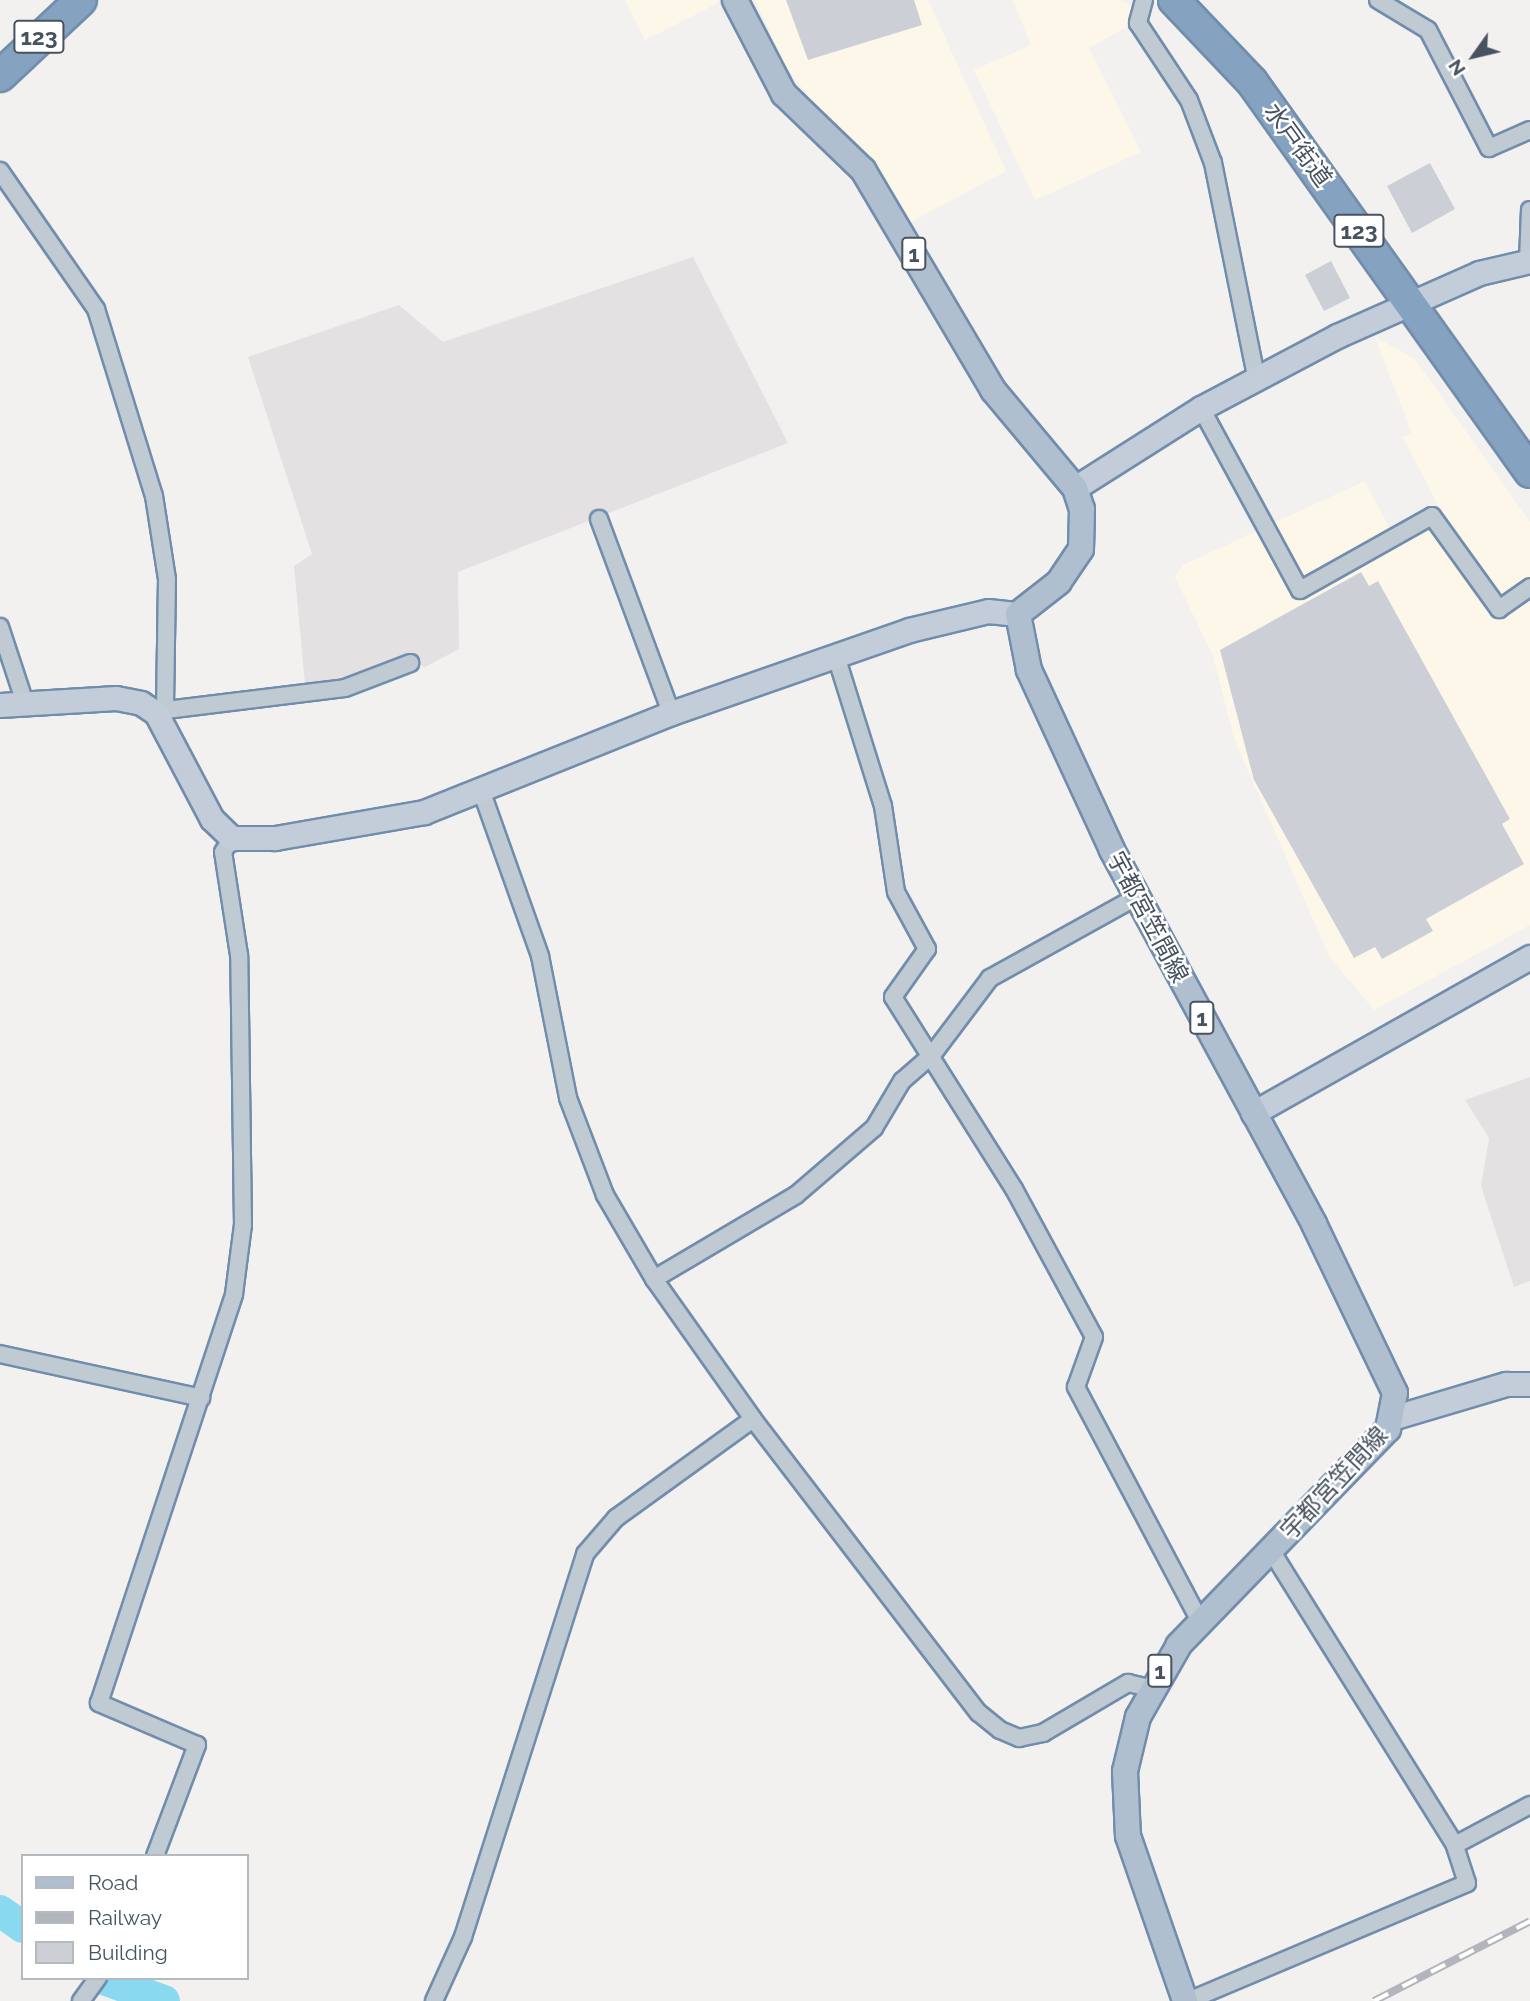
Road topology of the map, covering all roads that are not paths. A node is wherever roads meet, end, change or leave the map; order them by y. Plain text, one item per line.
1 (81, 0) edge
2 (735, 0) edge
3 (1144, 0) edge
4 (1174, 0) edge
5 (1378, 0) edge
6 (0, 76) edge
7 (1530, 130) edge
8 (0, 171) edge
9 (1530, 210) edge
10 (1529, 261) edge
11 (1407, 303) junction
12 (1256, 377) junction
13 (1201, 408) junction
14 (1530, 472) edge
15 (1075, 488) junction
16 (599, 519) dead end
17 (1530, 587) edge
18 (1018, 614) junction
19 (0, 627) edge
20 (836, 656) junction
21 (410, 663) dead end
22 (25, 703) junction
23 (0, 705) edge
24 (160, 709) junction
25 (671, 713) junction
26 (481, 790) junction
27 (232, 838) junction
28 (1138, 896) junction
29 (1530, 957) edge
30 (932, 1055) junction
31 (1253, 1113) junction
32 (654, 1279) junction
33 (0, 1354) edge
34 (1530, 1384) edge
35 (201, 1398) junction
36 (1395, 1417) junction
37 (752, 1419) junction
38 (1271, 1550) junction
39 (1200, 1621) junction
40 (1149, 1688) junction
41 (1530, 1804) edge
42 (1455, 1845) junction
43 (156, 1854) edge
44 (97, 1980) edge
45 (81, 2001) edge
46 (434, 2001) edge
47 (1187, 2001) edge

1 - 6 highway, 123
2 - 15 main road, 1
3 - 12 street
4 - 11 highway, 水戸街道 / 123
5 - 7 street
8 - 24 street
9 - 10 street
10 - 11 street
11 - 12 street
11 - 14 highway, 水戸街道 / 123
12 - 13 street
13 - 15 street
13 - 17 street
15 - 18 main road, 1
16 - 25 street
18 - 20 street
18 - 28 main road, 宇都宮笠間線 / 1
19 - 22 street
20 - 25 street
20 - 30 street
21 - 24 street
22 - 23 street
22 - 24 street
24 - 27 street
25 - 26 street
26 - 27 street
26 - 32 street
27 - 35 street
28 - 30 street
28 - 31 main road, 宇都宮笠間線 / 1
29 - 31 street
30 - 32 street
30 - 39 street
31 - 36 main road, 宇都宮笠間線 / 1
32 - 37 street
33 - 35 street
34 - 36 street
35 - 43 street
36 - 38 main road, 宇都宮笠間線 / 1
37 - 40 street
37 - 46 street
38 - 39 main road, 宇都宮笠間線 / 1
38 - 42 street
39 - 40 main road, 宇都宮笠間線 / 1
40 - 47 main road, 宇都宮笠間線 / 1
41 - 42 street
42 - 47 street
44 - 45 street

